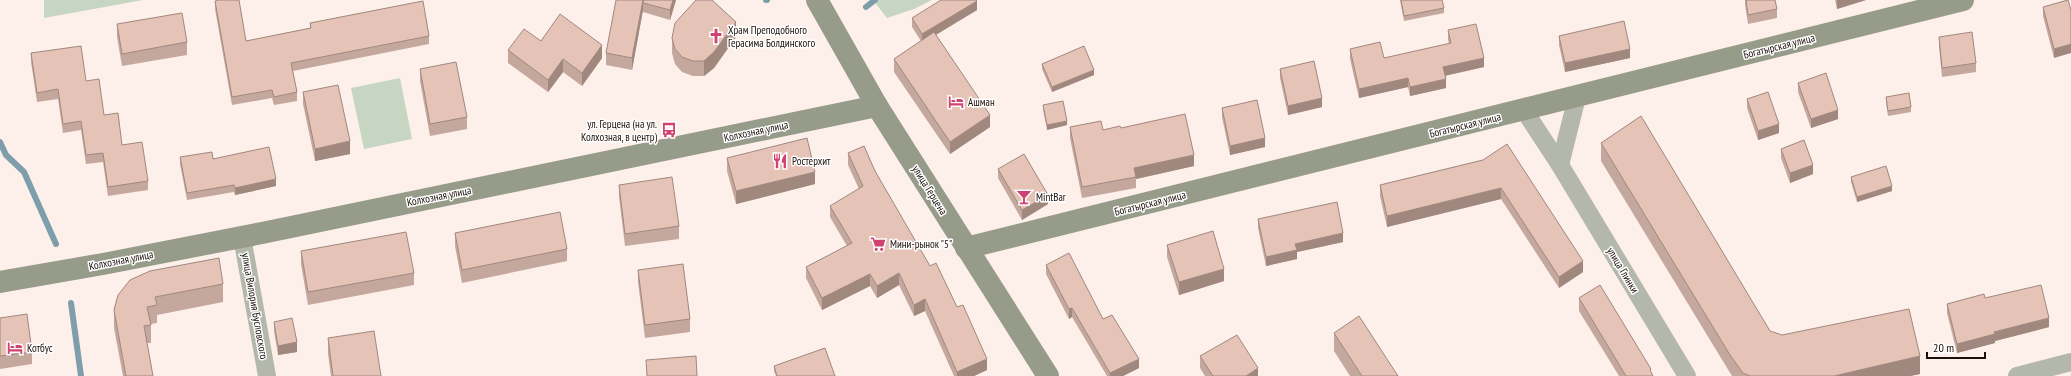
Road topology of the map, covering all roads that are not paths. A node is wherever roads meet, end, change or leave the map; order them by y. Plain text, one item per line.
1 (817, 0) edge
2 (1963, 0) edge
3 (1577, 97) junction
4 (877, 106) junction
5 (1524, 110) junction
6 (1560, 165) junction
7 (242, 237) junction
8 (966, 248) junction
9 (0, 282) edge
10 (2071, 362) edge
11 (267, 376) edge
12 (1048, 376) edge
13 (1687, 376) edge
14 (2017, 376) edge

1 - 4 street, улица Герцена
2 - 3 street, Богатырская улица
3 - 5 street, Богатырская улица
3 - 6 street
4 - 7 street, Колхозная улица
4 - 8 street, улица Герцена
5 - 6 street, улица Глинки
5 - 8 street, Богатырская улица
6 - 13 street, улица Глинки
7 - 9 street, Колхозная улица
7 - 11 street, улица Вилория Бусловского
8 - 12 street, улица Герцена
10 - 14 street

